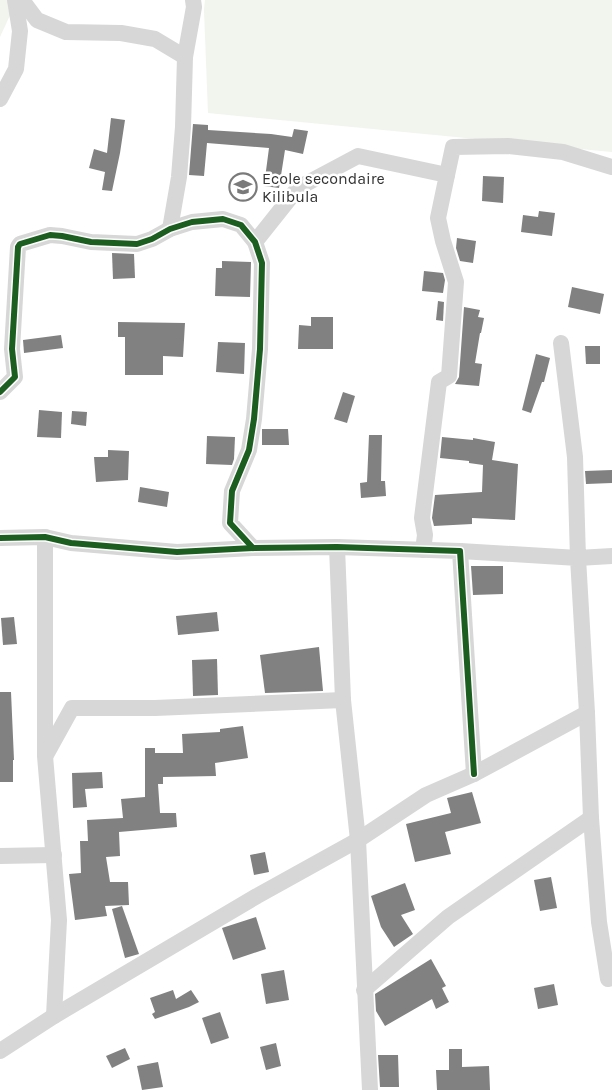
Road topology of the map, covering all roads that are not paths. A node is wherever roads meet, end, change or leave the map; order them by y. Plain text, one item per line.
1 (15, 0) edge
2 (22, 0) edge
3 (192, 0) edge
4 (185, 57) junction
5 (0, 99) edge
6 (612, 167) edge
7 (447, 176) junction
8 (170, 229) junction
9 (255, 242) junction
10 (561, 343) dead end
11 (0, 392) edge
12 (0, 538) edge
13 (45, 538) junction
14 (337, 547) junction
15 (253, 548) junction
16 (423, 550) junction
17 (460, 551) junction
18 (612, 556) edge
19 (578, 558) junction
20 (343, 700) junction
21 (587, 713) junction
22 (46, 756) junction
23 (474, 774) junction
24 (591, 818) junction
25 (358, 840) junction
26 (54, 855) junction
27 (0, 856) edge
28 (612, 978) edge
29 (364, 990) junction
30 (54, 1016) junction
31 (0, 1051) edge
32 (370, 1090) edge

1 - 5 street
2 - 4 street
3 - 4 street
4 - 8 street
6 - 7 street
7 - 9 street
7 - 16 street
8 - 9 street
8 - 11 street
9 - 15 street
10 - 19 street
12 - 13 street
13 - 15 street
13 - 22 street
14 - 15 street
14 - 16 street
14 - 20 street
16 - 17 street
17 - 19 street
17 - 23 street
18 - 19 street
19 - 21 street
20 - 22 street
20 - 25 street
21 - 23 street
21 - 24 street
22 - 26 street
23 - 25 street
24 - 28 street
24 - 29 street
25 - 29 street
25 - 30 street
26 - 27 street
26 - 30 street
29 - 32 street
30 - 31 street

